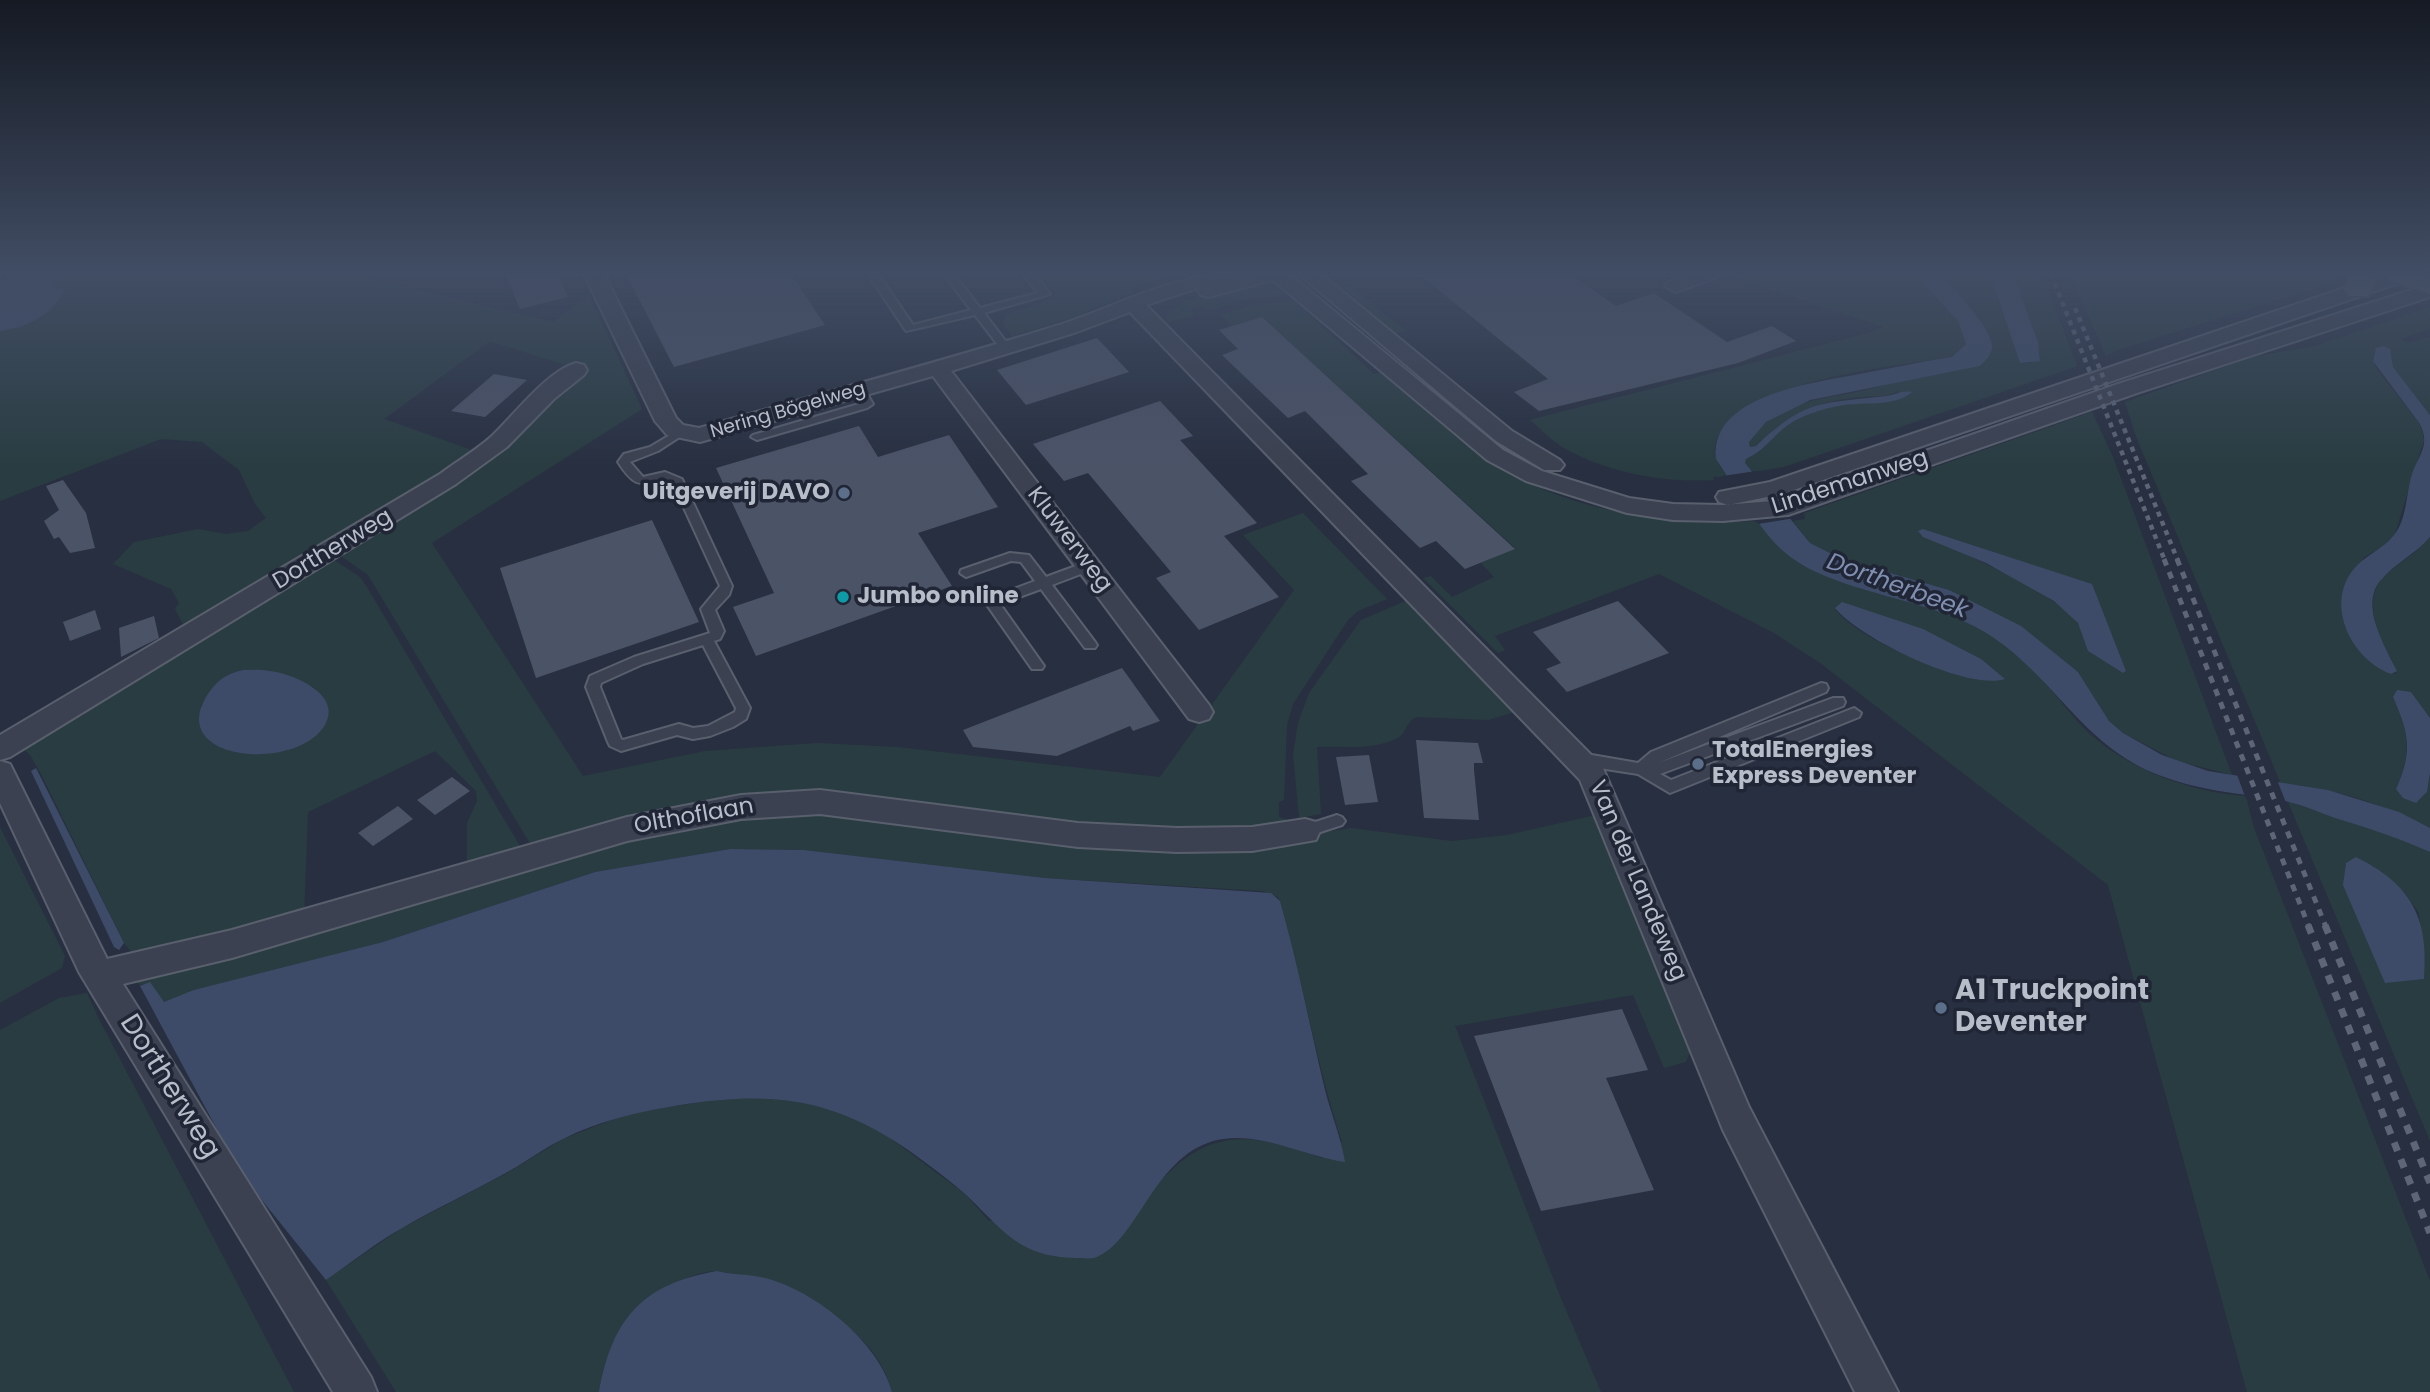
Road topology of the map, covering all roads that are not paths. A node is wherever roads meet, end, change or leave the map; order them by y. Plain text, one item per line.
1 (626, 339) edge
2 (999, 339) edge
3 (1033, 339) edge
4 (1167, 339) edge
5 (1354, 339) edge
6 (1387, 339) edge
7 (2206, 339) edge
8 (2274, 339) edge
9 (1005, 347) junction
10 (938, 369) junction
11 (576, 370) dead end
12 (860, 391) junction
13 (680, 432) junction
14 (757, 438) dead end
15 (1781, 498) junction
16 (1741, 505) junction
17 (1088, 566) junction
18 (967, 573) dead end
19 (1045, 581) junction
20 (706, 639) junction
21 (1090, 645) dead end
22 (1037, 666) dead end
23 (1821, 688) dead end
24 (1838, 702) dead end
25 (1199, 712) dead end
26 (1854, 713) dead end
27 (0, 749) edge
28 (1579, 759) junction
29 (1641, 769) junction
30 (0, 772) edge
31 (1337, 821) dead end
32 (1305, 831) joint
33 (100, 975) junction
34 (356, 1392) edge
35 (1877, 1392) edge

1 - 13 street, Nering Bögelweg
2 - 9 lane
3 - 9 street, Nering Bögelweg
4 - 28 street, Van der Landeweg
5 - 16 street, Lindemanweg
6 - 16 street, Lindemanweg
7 - 15 street, Lindemanweg
8 - 15 street, Lindemanweg
9 - 10 street, Nering Bögelweg
10 - 12 street, Nering Bögelweg
10 - 17 street, Kluwerweg
11 - 27 street, Dortherweg
12 - 13 street, Nering Bögelweg
12 - 14 lane
13 - 20 lane
15 - 16 street, Lindemanweg
17 - 19 lane
17 - 25 street, Kluwerweg
18 - 19 lane
19 - 21 lane
19 - 22 lane
20 - 20 lane
23 - 29 lane
24 - 29 lane
26 - 29 lane
28 - 29 lane
28 - 35 street, Van der Landeweg
30 - 33 street, Dortherweg
31 - 32 lane
32 - 33 street, Olthoflaan
33 - 34 street, Dortherweg

